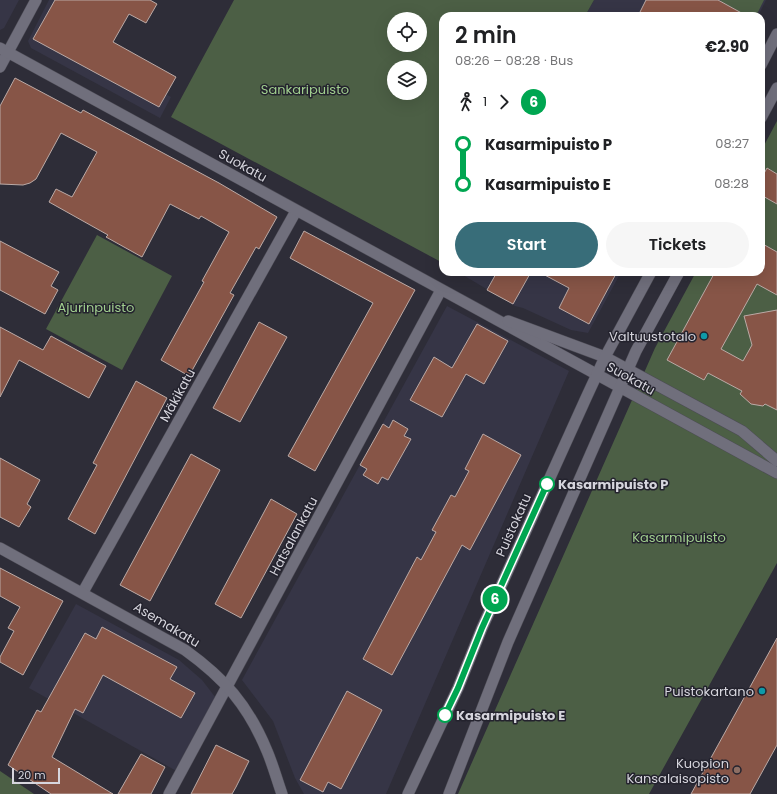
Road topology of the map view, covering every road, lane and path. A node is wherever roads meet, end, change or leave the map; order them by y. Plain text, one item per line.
1 (36, 0) edge
2 (777, 34) edge
3 (4, 51) edge
4 (765, 57) edge
5 (0, 67) edge
6 (777, 88) edge
7 (765, 110) edge
8 (296, 211) junction
9 (649, 276) edge
10 (677, 276) edge
11 (441, 290) junction
12 (471, 307) junction
13 (605, 357) junction
14 (629, 369) junction
15 (596, 375) junction
16 (621, 389) junction
17 (777, 461) edge
18 (777, 473) edge
19 (0, 548) edge
20 (83, 592) junction
21 (228, 686) junction
22 (169, 794) edge
23 (282, 794) edge
24 (408, 794) edge
25 (449, 794) edge

1 - 3 street
2 - 4 street
3 - 5 street
3 - 8 street, Suokatu
6 - 7 street
8 - 11 street, Suokatu
8 - 20 street, Mäkikatu
9 - 13 street, Puistokatu
10 - 14 street
11 - 12 street, Suokatu
11 - 21 street, Hatsalankatu
12 - 13 street, Suokatu
12 - 15 street, Suokatu
13 - 14 street, Suokatu
13 - 15 street, Puistokatu
14 - 16 street
14 - 17 street, Suokatu
15 - 16 street, Suokatu
15 - 24 street, Puistokatu
16 - 18 street, Suokatu
16 - 25 street
19 - 20 street, Asemakatu
20 - 21 street, Asemakatu
21 - 22 street, Hatsalankatu
21 - 23 street, Asemakatu

